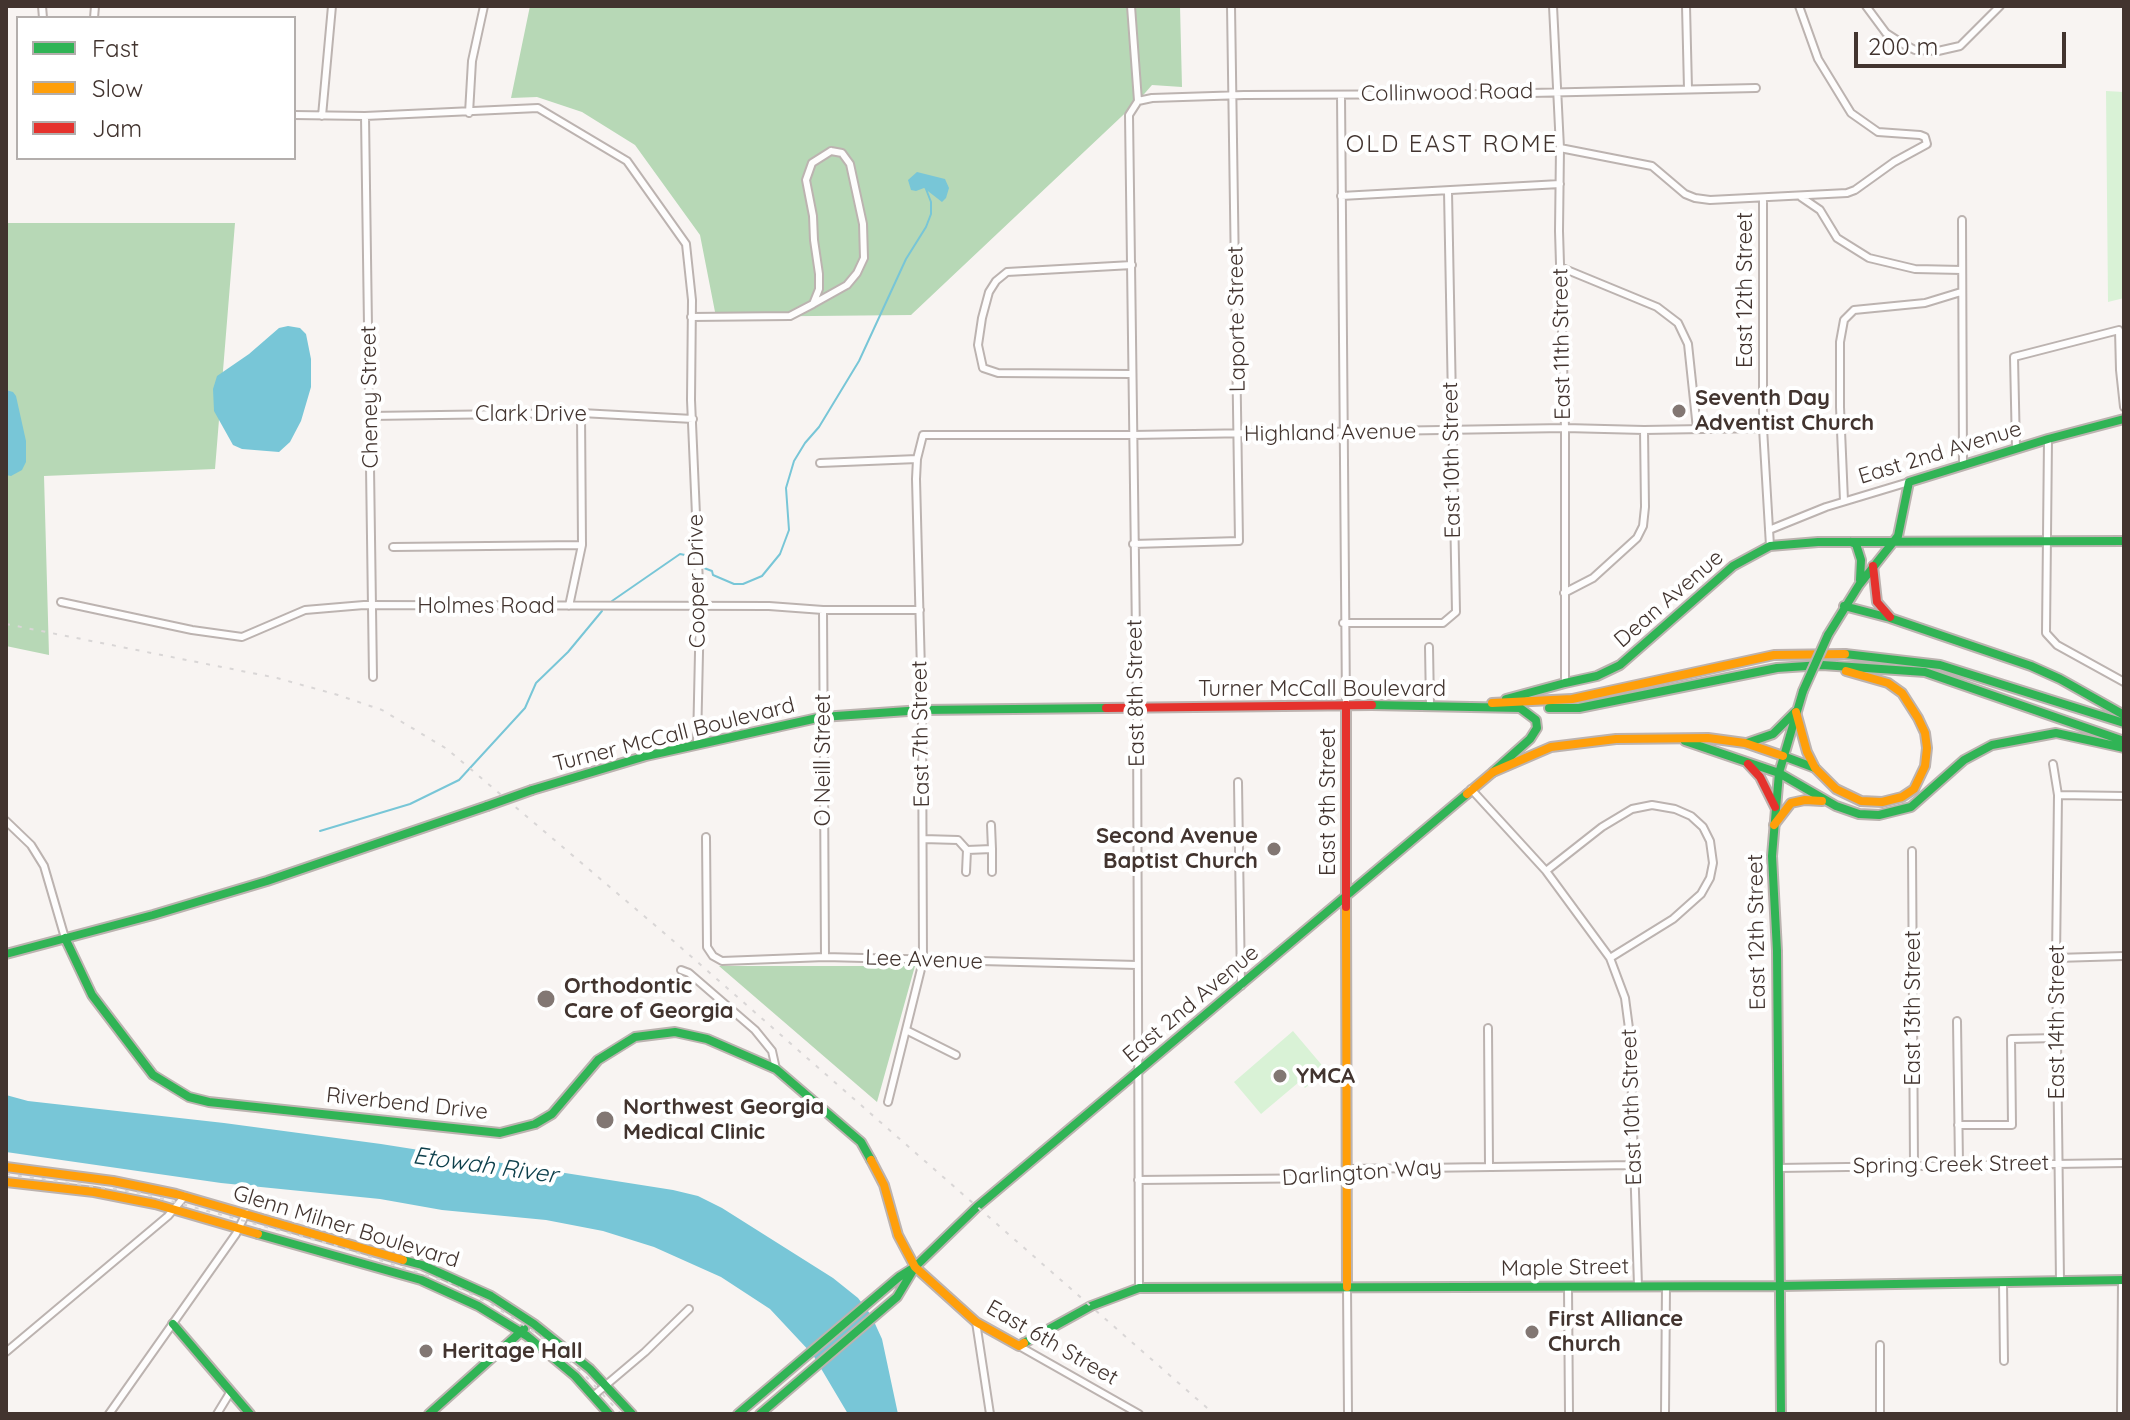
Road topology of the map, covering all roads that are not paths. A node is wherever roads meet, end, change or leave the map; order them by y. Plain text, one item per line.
1 (332, 6) edge
2 (484, 6) edge
3 (1131, 6) edge
4 (1231, 6) edge
5 (1553, 6) edge
6 (1686, 6) edge
7 (1799, 6) edge
8 (1866, 6) edge
9 (2000, 6) edge
10 (1756, 88) dead end
11 (1688, 89) junction
12 (1555, 91) junction
13 (1341, 95) junction
14 (1232, 96) junction
15 (1138, 101) junction
16 (469, 113) junction
17 (296, 115) edge
18 (322, 116) junction
19 (365, 116) junction
20 (1560, 148) junction
21 (1560, 184) junction
22 (1448, 191) junction
23 (1799, 195) junction
24 (1341, 196) junction
25 (1763, 198) junction
26 (1962, 220) dead end
27 (1132, 265) junction
28 (1560, 267) junction
29 (1962, 270) junction
30 (1961, 292) junction
31 (813, 304) junction
32 (691, 317) junction
33 (1131, 374) junction
34 (2124, 407) edge
35 (581, 413) junction
36 (370, 416) junction
37 (693, 419) junction
38 (2124, 419) edge
39 (1565, 428) junction
40 (1763, 428) junction
41 (1697, 429) junction
42 (1644, 430) junction
43 (1451, 431) junction
44 (1342, 432) junction
45 (1239, 433) junction
46 (1132, 435) junction
47 (2048, 439) junction
48 (2016, 449) junction
49 (917, 459) junction
50 (820, 463) dead end
51 (1963, 465) junction
52 (1909, 482) junction
53 (1844, 501) junction
54 (1769, 530) junction
55 (2048, 541) junction
56 (2124, 541) edge
57 (1851, 542) junction
58 (1894, 542) junction
59 (1133, 544) junction
60 (582, 545) junction
61 (1770, 546) junction
62 (393, 547) dead end
63 (1873, 566) junction
64 (1859, 585) junction
65 (1564, 593) junction
66 (61, 602) dead end
67 (373, 606) junction
68 (569, 606) junction
69 (1844, 606) junction
70 (700, 607) junction
71 (823, 610) junction
72 (920, 610) junction
73 (1890, 618) junction
74 (1343, 623) junction
75 (1429, 647) dead end
76 (1822, 665) junction
77 (373, 677) dead end
78 (2124, 682) edge
79 (1565, 683) junction
80 (1492, 703) junction
81 (1346, 705) junction
82 (1430, 705) junction
83 (1473, 706) junction
84 (1520, 708) junction
85 (1137, 709) junction
86 (922, 710) junction
87 (1796, 712) junction
88 (2124, 715) edge
89 (822, 717) junction
90 (2124, 723) edge
91 (1677, 739) junction
92 (2124, 741) edge
93 (1745, 743) junction
94 (697, 744) junction
95 (2124, 748) edge
96 (1783, 756) junction
97 (1745, 761) junction
98 (2053, 764) dead end
99 (1815, 768) junction
100 (1493, 772) junction
101 (1779, 773) junction
102 (1238, 782) dead end
103 (1471, 789) junction
104 (2058, 795) junction
105 (2124, 796) edge
106 (1827, 801) junction
107 (1775, 807) junction
108 (6, 821) edge
109 (991, 825) dead end
110 (1774, 825) junction
111 (706, 837) dead end
112 (923, 839) junction
113 (992, 849) junction
114 (967, 850) junction
115 (1912, 851) dead end
116 (1546, 871) junction
117 (966, 872) dead end
118 (992, 872) dead end
119 (1347, 894) junction
120 (65, 938) junction
121 (6, 954) edge
122 (2124, 956) edge
123 (825, 957) junction
124 (1610, 958) junction
125 (2056, 958) junction
126 (923, 961) junction
127 (1137, 965) junction
128 (681, 970) dead end
129 (1241, 986) junction
130 (1957, 1021) dead end
131 (1488, 1028) dead end
132 (906, 1030) junction
133 (2057, 1038) junction
134 (956, 1055) dead end
135 (776, 1069) junction
136 (1137, 1073) junction
137 (888, 1102) dead end
138 (1958, 1125) junction
139 (2058, 1163) junction
140 (2124, 1163) edge
141 (1959, 1164) junction
142 (1634, 1165) junction
143 (1914, 1165) junction
144 (1489, 1166) junction
145 (6, 1167) edge
146 (1778, 1168) junction
147 (1348, 1169) junction
148 (1138, 1180) junction
149 (6, 1182) edge
150 (185, 1196) junction
151 (175, 1209) junction
152 (246, 1213) junction
153 (240, 1227) junction
154 (915, 1267) junction
155 (2123, 1280) edge
156 (2060, 1281) junction
157 (2003, 1283) junction
158 (1666, 1285) junction
159 (1638, 1286) junction
160 (1781, 1286) junction
161 (1347, 1287) junction
162 (1139, 1288) junction
163 (1568, 1288) junction
164 (689, 1309) dead end
165 (530, 1321) junction
166 (976, 1322) junction
167 (173, 1324) junction
168 (521, 1332) junction
169 (1880, 1345) dead end
170 (1019, 1346) junction
171 (7, 1350) edge
172 (2004, 1361) dead end
173 (607, 1386) junction
174 (231, 1391) junction
175 (593, 1396) junction
176 (109, 1414) edge
177 (217, 1414) edge
178 (250, 1414) edge
179 (429, 1414) edge
180 (609, 1414) edge
181 (632, 1414) edge
182 (738, 1414) edge
183 (760, 1414) edge
184 (990, 1414) edge
185 (1138, 1414) edge
186 (1348, 1414) edge
187 (1569, 1414) edge
188 (1665, 1414) edge
189 (1781, 1414) edge
190 (1880, 1414) edge
191 (2121, 1414) edge

1 - 18 street
2 - 16 street
3 - 15 street, East 8th Street
4 - 14 street, Laporte Street
5 - 12 street, East 11th Street
6 - 11 street
7 - 23 street, East 12th Street
8 - 9 street
10 - 11 street, Collinwood Road
11 - 12 street, Collinwood Road
12 - 13 street, Collinwood Road
12 - 20 street, East 11th Street
13 - 14 street, Collinwood Road
13 - 24 street, East 9th Street
14 - 15 street, Collinwood Road
14 - 45 street, Laporte Street
15 - 27 street, East 8th Street
16 - 19 street, Cooper Drive
16 - 32 street, Cooper Drive
17 - 18 street
18 - 19 street
19 - 36 street, Cheney Street
20 - 21 street, East 11th Street
20 - 25 street
21 - 22 street
21 - 28 street, East 11th Street
22 - 24 street
22 - 43 street, East 10th Street
23 - 25 street, East 12th Street
23 - 29 street
24 - 44 street, East 9th Street
25 - 40 street, East 12th Street
26 - 29 street
27 - 33 street, East 8th Street
27 - 33 street
28 - 39 street, East 11th Street
28 - 41 street
29 - 30 street
30 - 51 street
30 - 53 street
31 - 31 street
31 - 32 street
32 - 37 street, Cooper Drive
33 - 46 street, East 8th Street
34 - 48 street
35 - 36 street, Clark Drive
35 - 37 street, Clark Drive
35 - 60 street
36 - 67 street, Cheney Street
37 - 70 street, Cooper Drive
38 - 47 main road, East 2nd Avenue
39 - 42 street, Highland Avenue
39 - 43 street, Highland Avenue
39 - 65 street, East 11th Street
40 - 41 street, Highland Avenue
40 - 54 street, East 12th Street
41 - 42 street, Highland Avenue
42 - 65 street
43 - 44 street, Highland Avenue
43 - 74 street, East 10th Street
44 - 45 street, Highland Avenue
44 - 74 street, East 9th Street
45 - 46 street, Highland Avenue
45 - 59 street, Laporte Street
46 - 49 street, Highland Avenue
46 - 59 street, East 8th Street
47 - 48 main road, East 2nd Avenue
47 - 55 street
48 - 51 main road, East 2nd Avenue
49 - 50 street
49 - 72 street, East 7th Street
51 - 52 main road, East 2nd Avenue
52 - 53 street, East 2nd Avenue
52 - 58 main road, East 12th Street
53 - 54 street, East 2nd Avenue
54 - 61 street, East 12th Street
55 - 56 main road, Dean Avenue
55 - 58 main road, Dean Avenue
55 - 78 street
57 - 58 main road, Dean Avenue
57 - 61 main road, Dean Avenue
57 - 64 main road
58 - 63 main road, East 12th Street
59 - 85 street, East 8th Street
60 - 62 street
60 - 68 street
61 - 79 main road, Dean Avenue
63 - 64 main road, East 12th Street
63 - 73 main road
64 - 69 main road, East 12th Street
65 - 79 street, East 11th Street
66 - 67 street, Holmes Road
67 - 68 street, Holmes Road
67 - 77 street, Cheney Street
68 - 70 street, Holmes Road
69 - 73 main road
69 - 87 main road, East 12th Street, bridge
70 - 71 street, Holmes Road
70 - 94 street, Cooper Drive
71 - 72 street, Holmes Road
71 - 89 street, O Neill Street
72 - 86 street, East 7th Street
73 - 88 main road
74 - 81 street, East 9th Street
75 - 82 street
76 - 84 main road, Turner McCall Boulevard
76 - 92 main road, Turner McCall Boulevard
76 - 99 main road
79 - 80 main road, Dean Avenue
80 - 83 main road, Turner McCall Boulevard
80 - 90 main road, Turner McCall Boulevard
81 - 82 main road, Turner McCall Boulevard
81 - 85 main road, Turner McCall Boulevard
81 - 119 main road, East 9th Street
82 - 83 main road, Turner McCall Boulevard
83 - 84 main road, Turner McCall Boulevard
84 - 100 main road
85 - 86 main road, Turner McCall Boulevard
85 - 127 street, East 8th Street
86 - 89 main road, Turner McCall Boulevard
86 - 112 street, East 7th Street
87 - 93 main road
87 - 96 main road, East 12th Street
87 - 99 main road
89 - 94 main road, Turner McCall Boulevard
89 - 123 street, O Neill Street
91 - 93 main road
91 - 97 main road
91 - 100 main road
93 - 96 main road
94 - 120 main road, Turner McCall Boulevard, bridge
95 - 106 main road
96 - 99 main road
96 - 101 main road, East 12th Street
97 - 101 main road
97 - 107 main road
98 - 104 street, East 14th Street
100 - 103 main road, East 2nd Avenue
101 - 106 main road
101 - 107 main road, East 12th Street
102 - 129 street
103 - 116 street, East 10th Street
103 - 119 main road, East 2nd Avenue
104 - 105 street
104 - 125 street, East 14th Street
106 - 110 main road
107 - 110 main road, East 12th Street
108 - 120 street
109 - 113 street
110 - 146 main road, East 12th Street
111 - 123 street, Lee Avenue
112 - 114 street
112 - 126 street, East 7th Street
113 - 114 street
113 - 118 street
114 - 117 street
115 - 143 street, East 13th Street
116 - 124 street, East 10th Street
116 - 124 street
119 - 129 main road, East 2nd Avenue
119 - 147 main road, East 9th Street
120 - 121 main road, Turner McCall Boulevard
120 - 135 main road, Riverbend Drive
122 - 125 street
123 - 126 street, Lee Avenue
124 - 142 street, East 10th Street
125 - 133 street, East 14th Street
126 - 127 street, Lee Avenue
126 - 132 street, East 7th Street
127 - 136 street, East 8th Street
128 - 135 street
129 - 136 main road, East 2nd Avenue
130 - 138 street
131 - 144 street
132 - 134 street
132 - 137 street, East 7th Street
133 - 138 street
133 - 139 street, East 14th Street
135 - 154 main road, Riverbend Drive
136 - 148 street, East 8th Street
136 - 154 main road, East 2nd Avenue
138 - 141 street
139 - 140 street, Spring Creek Street
139 - 141 street, Spring Creek Street
139 - 156 street, East 14th Street
141 - 143 street, Spring Creek Street
142 - 144 street, Darlington Way
142 - 159 street, East 10th Street
143 - 146 street, Spring Creek Street
144 - 147 street, Darlington Way
145 - 150 main road, Glenn Milner Boulevard
146 - 160 main road, East 12th Street
147 - 148 street, Darlington Way
147 - 161 main road, East 9th Street
148 - 162 street, East 8th Street
149 - 151 main road, Glenn Milner Boulevard
150 - 151 street
150 - 152 main road, Glenn Milner Boulevard
151 - 153 main road, Glenn Milner Boulevard
151 - 171 street
152 - 153 street
152 - 165 main road, Glenn Milner Boulevard
153 - 167 street
153 - 168 main road, Glenn Milner Boulevard
154 - 166 main road, East 6th Street
154 - 182 main road, East 2nd Avenue
154 - 183 main road, East 2nd Avenue
155 - 156 main road, Maple Street
155 - 191 street
156 - 157 main road, Maple Street
157 - 160 main road, Maple Street
157 - 172 street
158 - 159 main road, Maple Street
158 - 160 main road, Maple Street
158 - 188 street
159 - 163 main road, Maple Street
160 - 189 main road, East 12th Street
161 - 162 main road, Maple Street
161 - 163 main road, Maple Street
161 - 186 street, East 9th Street
162 - 170 main road, Maple Street
163 - 187 street
164 - 173 street
165 - 168 main road
165 - 173 main road, Glenn Milner Boulevard
166 - 170 main road, East 6th Street
166 - 184 street
167 - 174 main road
167 - 176 street
168 - 175 main road, Glenn Milner Boulevard
168 - 179 main road
169 - 190 street
170 - 185 street, East 6th Street
173 - 175 street
173 - 181 main road, Glenn Milner Boulevard
174 - 177 street
174 - 178 main road
175 - 180 main road, Glenn Milner Boulevard

